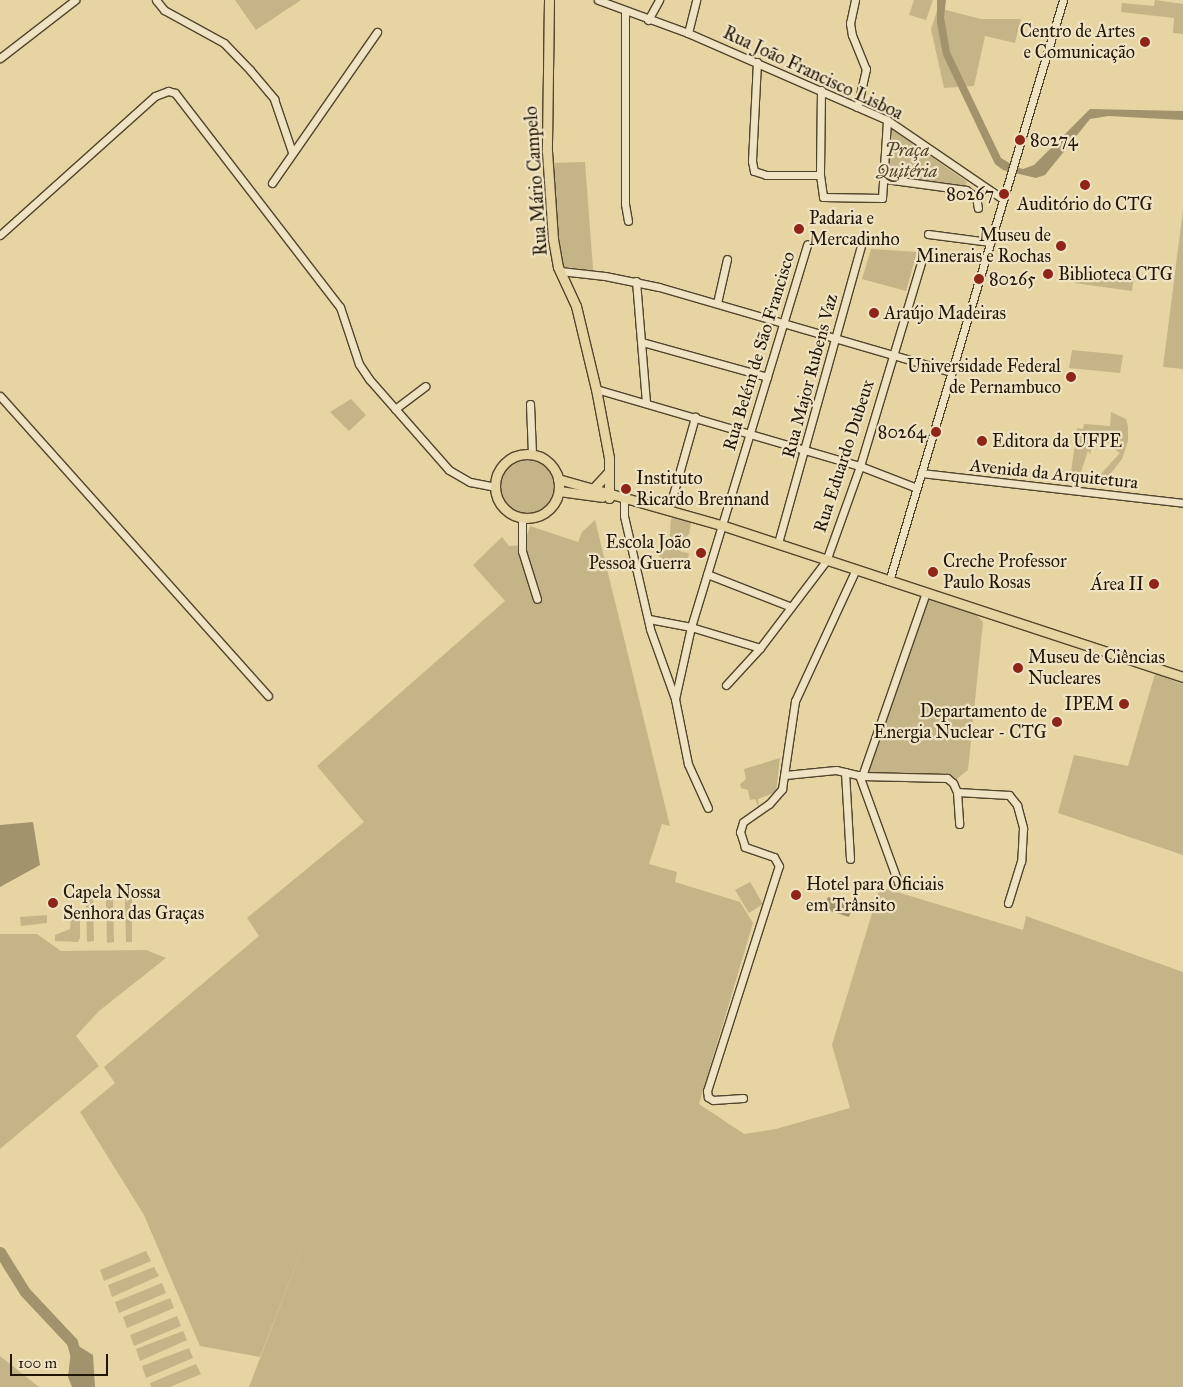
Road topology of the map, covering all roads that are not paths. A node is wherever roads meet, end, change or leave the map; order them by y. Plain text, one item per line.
1 (75, 0) edge
2 (156, 0) edge
3 (549, 0) edge
4 (598, 0) edge
5 (660, 0) edge
6 (696, 0) edge
7 (855, 0) edge
8 (1063, 0) edge
9 (625, 11) junction
10 (648, 20) junction
11 (377, 32) dead end
12 (688, 33) junction
13 (0, 58) edge
14 (757, 62) junction
15 (821, 90) junction
16 (857, 107) junction
17 (887, 120) junction
18 (292, 152) junction
19 (820, 175) junction
20 (885, 179) junction
21 (272, 183) dead end
22 (1003, 199) junction
23 (978, 208) dead end
24 (628, 221) dead end
25 (928, 234) dead end
26 (0, 235) edge
27 (990, 242) junction
28 (807, 244) dead end
29 (861, 246) dead end
30 (923, 256) dead end
31 (727, 260) dead end
32 (560, 271) junction
33 (636, 282) junction
34 (718, 303) junction
35 (783, 321) junction
36 (836, 337) junction
37 (642, 342) junction
38 (892, 354) junction
39 (952, 372) junction
40 (767, 377) junction
41 (425, 386) dead end
42 (596, 389) junction
43 (0, 396) edge
44 (646, 403) junction
45 (530, 404) dead end
46 (395, 409) junction
47 (695, 417) junction
48 (750, 433) junction
49 (806, 450) junction
50 (532, 454) junction
51 (860, 466) junction
52 (609, 472) junction
53 (922, 473) junction
54 (558, 478) junction
55 (495, 487) junction
56 (917, 488) junction
57 (593, 489) junction
58 (559, 491) junction
59 (610, 496) junction
60 (624, 499) junction
61 (1183, 503) edge
62 (669, 510) junction
63 (522, 517) junction
64 (721, 525) junction
65 (778, 543) junction
66 (826, 561) junction
67 (855, 571) junction
68 (707, 574) junction
69 (889, 581) junction
70 (926, 592) junction
71 (536, 600) dead end
72 (791, 607) junction
73 (649, 619) junction
74 (691, 627) junction
75 (760, 648) junction
76 (1183, 677) edge
77 (726, 685) dead end
78 (268, 696) dead end
79 (675, 699) junction
80 (845, 772) junction
81 (785, 775) junction
82 (860, 776) junction
83 (957, 792) junction
84 (708, 808) dead end
85 (959, 824) dead end
86 (850, 859) dead end
87 (900, 885) dead end
88 (1008, 903) dead end
89 (743, 1098) dead end

1 - 13 street
2 - 18 street
3 - 32 main road, Rua Mário Campelo
4 - 9 street, Rua João Francisco Lisboa
5 - 10 street
6 - 12 street
7 - 16 street
8 - 22 street
9 - 10 street, Rua João Francisco Lisboa
9 - 24 street
10 - 12 street, Rua João Francisco Lisboa
11 - 18 street
12 - 14 street, Rua João Francisco Lisboa
14 - 15 street, Rua João Francisco Lisboa
14 - 19 street
15 - 16 street, Rua João Francisco Lisboa
15 - 19 street
16 - 17 street, Rua João Francisco Lisboa
17 - 20 street
17 - 22 street, Rua João Francisco Lisboa
18 - 21 street
19 - 20 street
20 - 23 street
22 - 27 street
25 - 27 street
26 - 46 street
27 - 39 street
28 - 35 street, Rua Belém de São Francisco
29 - 36 street, Rua Major Rubens Vaz
30 - 38 street, Rua Eduardo Dubeux
31 - 34 street
32 - 33 street
32 - 42 main road, Rua Mário Campelo
33 - 34 street
33 - 37 street
34 - 35 street
35 - 36 street
35 - 40 street, Rua Belém de São Francisco
36 - 38 street
36 - 49 street, Rua Major Rubens Vaz
37 - 40 street
37 - 44 street
38 - 39 street
38 - 51 street, Rua Eduardo Dubeux
39 - 53 street
40 - 48 street, Rua Belém de São Francisco
41 - 46 street
42 - 44 street
42 - 52 main road, Rua Mário Campelo
43 - 78 street
44 - 47 street
45 - 50 street
46 - 55 street
47 - 48 street
47 - 62 street
48 - 49 street
48 - 64 street, Rua Belém de São Francisco
49 - 51 street
49 - 65 street, Rua Major Rubens Vaz
50 - 54 main road
50 - 55 main road
51 - 56 street
51 - 66 street, Rua Eduardo Dubeux
52 - 57 main road
52 - 59 main road, Rua Mário Campelo
53 - 56 street
53 - 61 street, Avenida da Arquitetura
54 - 57 main road
54 - 58 main road
55 - 63 main road
56 - 69 street
57 - 59 main road
58 - 59 main road
58 - 63 main road
59 - 60 main road
60 - 62 main road
60 - 73 street
62 - 64 main road
63 - 71 street
64 - 65 main road
64 - 68 street, Rua Belém de São Francisco
65 - 66 main road
66 - 67 main road
66 - 72 street, Rua Eduardo Dubeux
67 - 69 main road
67 - 81 street
68 - 72 street
68 - 74 street, Rua Belém de São Francisco
69 - 70 main road
70 - 76 main road
70 - 82 street
72 - 75 street, Rua Eduardo Dubeux
73 - 74 street
73 - 79 street, Rua Belém de São Francisco
74 - 75 street
74 - 79 street, Rua Belém de São Francisco
75 - 77 street, Rua Eduardo Dubeux
79 - 84 street, Rua Belém de São Francisco
80 - 81 street
80 - 82 street
80 - 86 street
81 - 89 street
82 - 83 street
82 - 87 street
83 - 85 street
83 - 88 street

